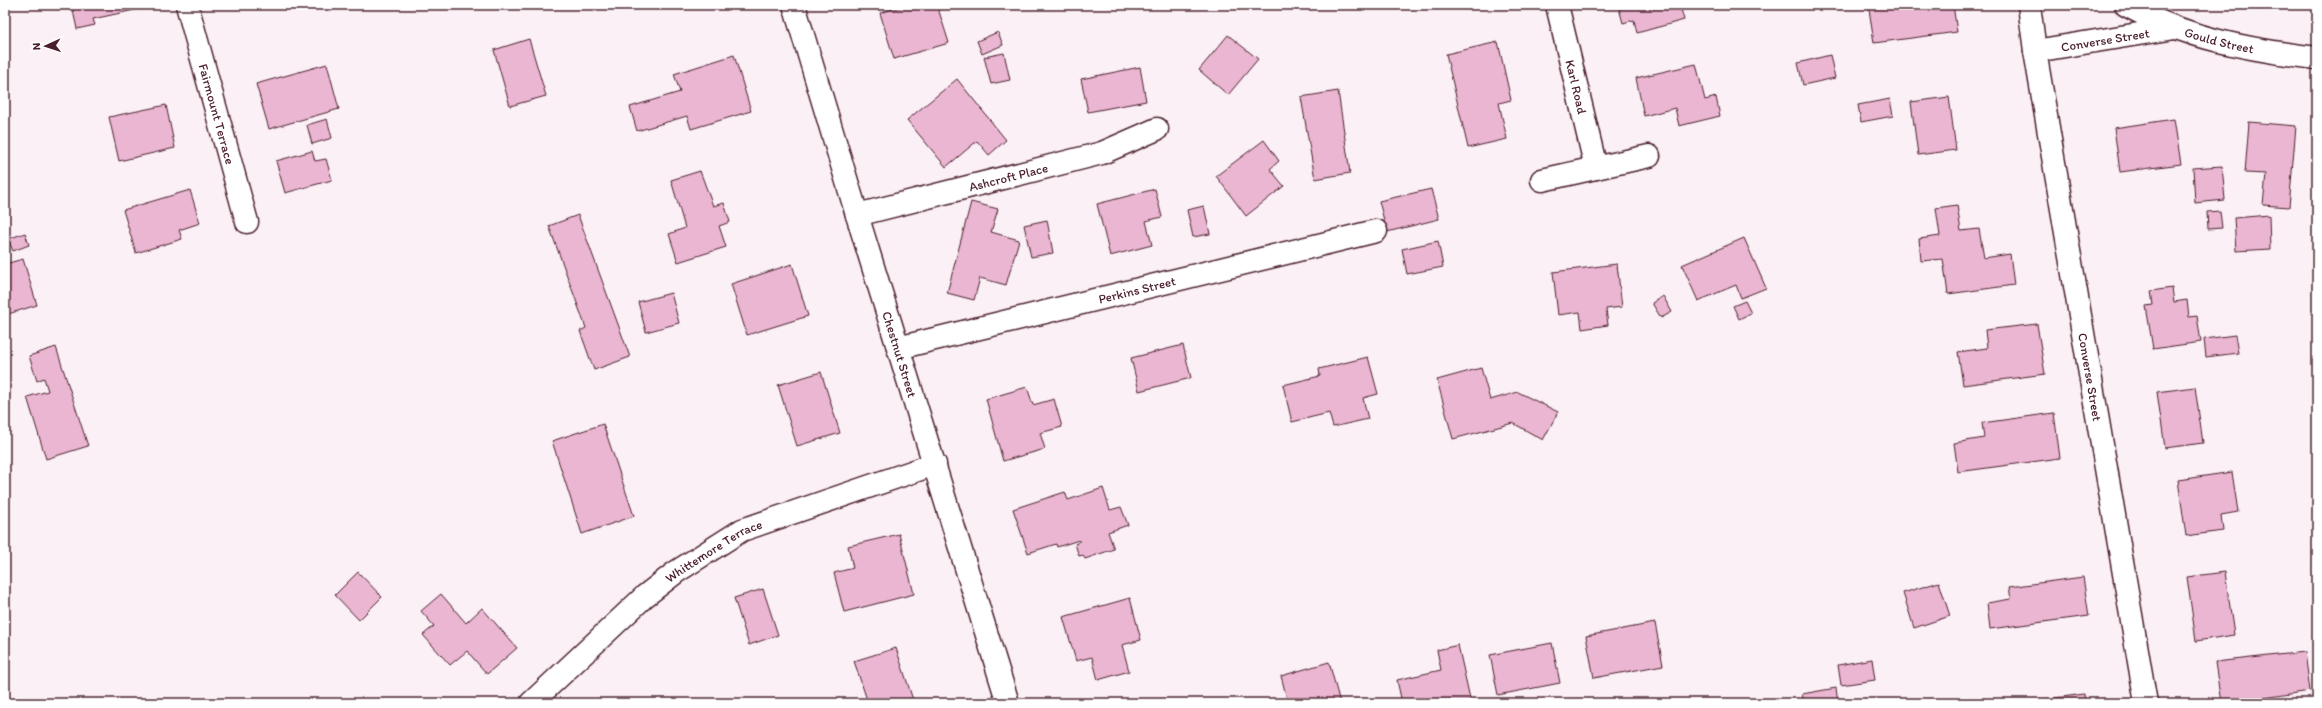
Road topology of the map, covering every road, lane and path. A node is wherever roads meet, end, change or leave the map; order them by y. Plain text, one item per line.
1 (187, 5) edge
2 (794, 5) edge
3 (1558, 5) edge
4 (2028, 5) edge
5 (2126, 5) edge
6 (2175, 28) junction
7 (2034, 51) junction
8 (2317, 58) edge
9 (1157, 129) dead end
10 (1649, 156) dead end
11 (1596, 168) junction
12 (1542, 180) dead end
13 (857, 215) junction
14 (247, 222) dead end
15 (1376, 231) dead end
16 (898, 348) junction
17 (935, 464) junction
18 (531, 703) edge
19 (1008, 703) edge
20 (2146, 703) edge

1 - 14 street, Fairmount Terrace
2 - 13 street, Chestnut Street
3 - 11 street, Karl Road
4 - 7 street, Converse Street
5 - 6 street, Gould Street
6 - 7 street, Converse Street
6 - 8 street, Gould Street
7 - 20 street, Converse Street
9 - 13 street, Ashcroft Place
10 - 11 street
11 - 12 street
13 - 16 street, Chestnut Street
15 - 16 street, Perkins Street
16 - 17 street, Chestnut Street
17 - 18 street, Whittemore Terrace
17 - 19 street, Chestnut Street

